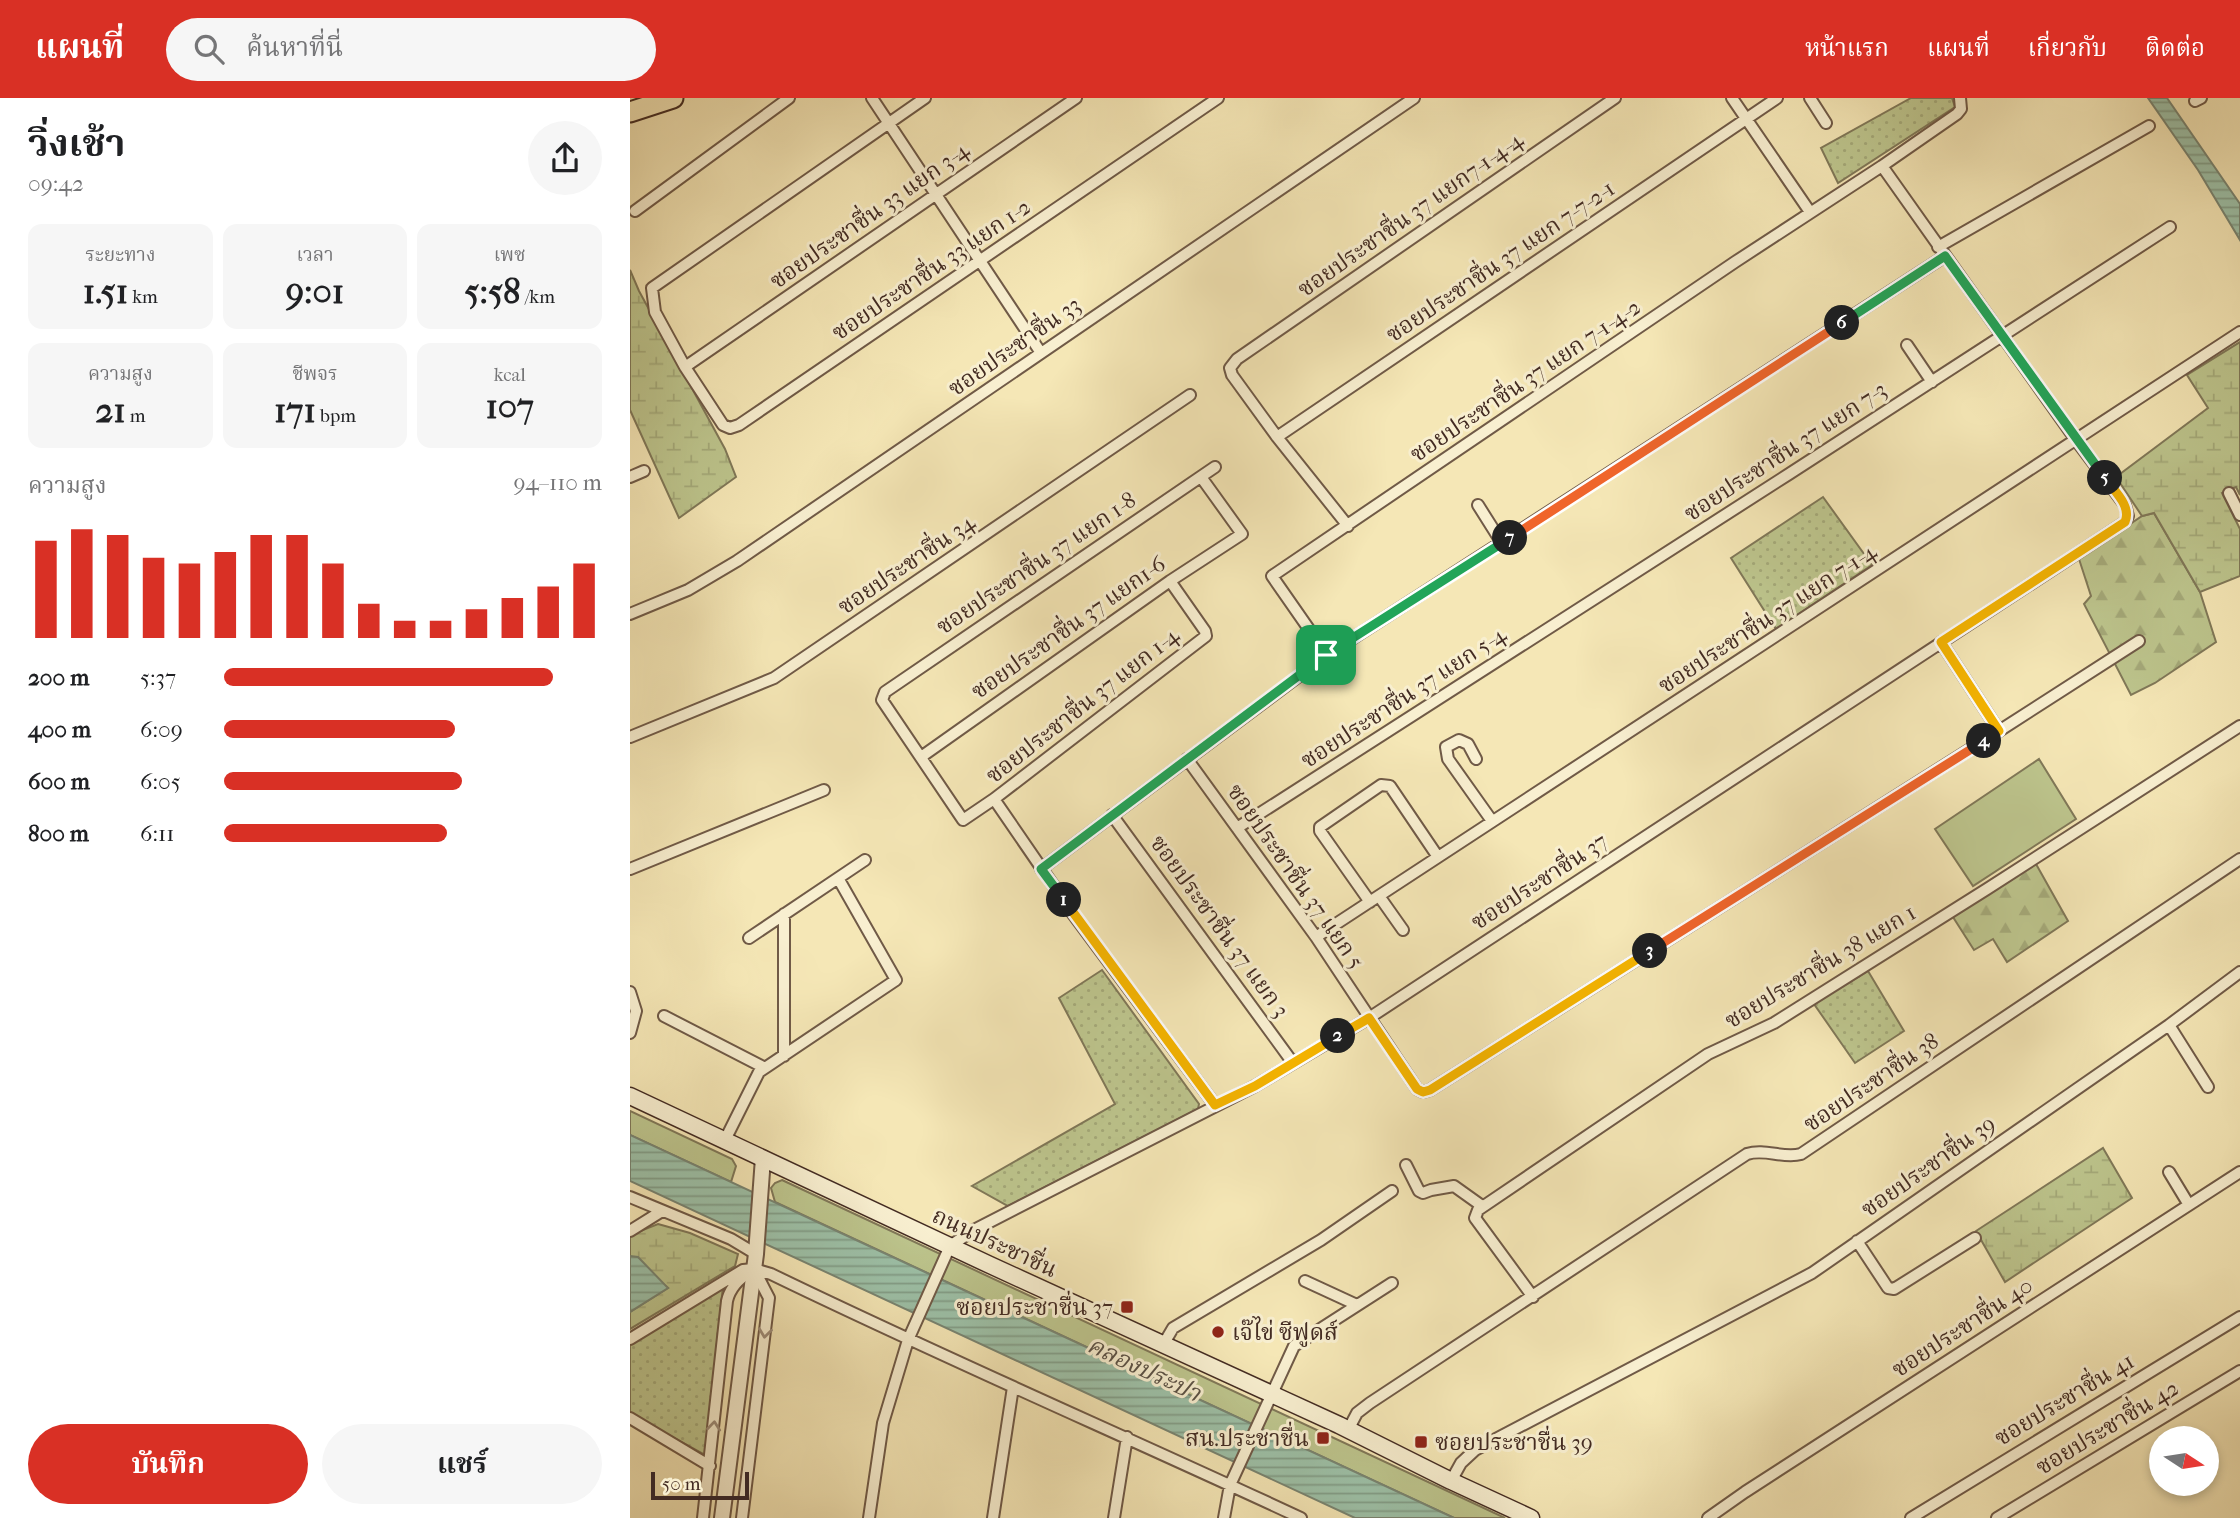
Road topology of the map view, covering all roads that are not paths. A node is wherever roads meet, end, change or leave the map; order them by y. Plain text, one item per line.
1 (673, 98) edge
2 (789, 98) edge
3 (872, 98) edge
4 (925, 98) edge
5 (1076, 98) edge
6 (1218, 98) edge
7 (1413, 98) edge
8 (1615, 98) edge
9 (1732, 98) edge
10 (1777, 98) edge
11 (1810, 98) edge
12 (1960, 98) edge
13 (630, 112) edge
14 (1747, 120) junction
15 (888, 123) junction
16 (1826, 123) dead end
17 (2149, 126) dead end
18 (1882, 166) junction
19 (935, 194) junction
20 (635, 211) dead end
21 (1810, 212) junction
22 (2169, 227) dead end
23 (1941, 252) junction
24 (980, 261) junction
25 (2240, 332) edge
26 (2002, 337) junction
27 (1907, 345) dead end
28 (1041, 353) junction
29 (685, 367) junction
30 (1932, 382) junction
31 (1190, 396) dead end
32 (1277, 437) junction
33 (2076, 440) junction
34 (1216, 467) dead end
35 (644, 471) dead end
36 (630, 477) edge
37 (1201, 477) junction
38 (2229, 493) dead end
39 (1478, 505) dead end
40 (2240, 514) edge
41 (1348, 526) junction
42 (1502, 543) junction
43 (1170, 581) junction
44 (1591, 601) joint
45 (630, 614) edge
46 (2138, 641) dead end
47 (1941, 642) junction
48 (1326, 655) junction
49 (2240, 726) edge
50 (1999, 731) junction
51 (630, 737) edge
52 (921, 757) junction
53 (1187, 759) junction
54 (1476, 759) dead end
55 (824, 790) dead end
56 (994, 799) junction
57 (1112, 815) junction
58 (1493, 821) junction
59 (1237, 828) junction
60 (1438, 857) junction
61 (2240, 859) edge
62 (865, 860) dead end
63 (630, 869) edge
64 (1041, 869) junction
65 (838, 878) junction
66 (1374, 899) junction
67 (784, 914) junction
68 (1403, 930) dead end
69 (1316, 937) junction
70 (749, 938) dead end
71 (2240, 972) edge
72 (630, 992) edge
73 (664, 1017) dead end
74 (1369, 1018) junction
75 (2169, 1026) junction
76 (630, 1033) edge
77 (784, 1056) junction
78 (1293, 1063) junction
79 (765, 1068) junction
80 (2208, 1087) dead end
81 (630, 1096) edge
82 (1215, 1105) junction
83 (725, 1140) junction
84 (763, 1158) junction
85 (1406, 1165) dead end
86 (2169, 1172) dead end
87 (2240, 1172) edge
88 (1392, 1191) dead end
89 (630, 1197) edge
90 (2189, 1205) junction
91 (1482, 1206) junction
92 (662, 1211) junction
93 (630, 1231) edge
94 (1975, 1238) dead end
95 (1857, 1241) junction
96 (950, 1246) junction
97 (756, 1248) junction
98 (754, 1269) junction
99 (1305, 1281) dead end
100 (1392, 1283) dead end
101 (1533, 1297) junction
102 (1357, 1305) junction
103 (2240, 1317) edge
104 (630, 1339) edge
105 (908, 1340) junction
106 (1163, 1345) junction
107 (2240, 1371) edge
108 (1013, 1387) junction
109 (1272, 1394) junction
110 (630, 1418) edge
111 (1348, 1430) junction
112 (1127, 1437) junction
113 (710, 1466) junction
114 (1451, 1481) junction
115 (1232, 1482) junction
116 (703, 1518) edge
117 (722, 1518) edge
118 (742, 1518) edge
119 (869, 1518) edge
120 (993, 1518) edge
121 (1114, 1518) edge
122 (1224, 1518) edge
123 (1301, 1518) edge
124 (1531, 1518) edge
125 (1708, 1518) edge
126 (1911, 1518) edge
127 (1997, 1518) edge

1 - 13 highway
2 - 20 street
3 - 15 street
4 - 15 street
5 - 19 street, ซอยประชาชื่น 33 แยก 3-4
6 - 24 street, ซอยประชาชื่น 33 แยก 1-2
7 - 28 street, ซอยประชาชื่น 33
8 - 32 street, ซอยประชาชื่น 37 แยก7-1-4-4
9 - 14 street
10 - 14 street, ซอยประชาชื่น 37 แยก 7-7-2-1
11 - 16 street
12 - 18 street, ซอยประชาชื่น 37 แยก 7-1-4-2
14 - 21 street
14 - 32 street, ซอยประชาชื่น 37 แยก 7-7-2-1
15 - 19 street
15 - 29 street
17 - 23 street
18 - 21 street, ซอยประชาชื่น 37 แยก 7-1-4-2
18 - 23 street
19 - 24 street
19 - 29 street, ซอยประชาชื่น 33 แยก 3-4
21 - 41 street, ซอยประชาชื่น 37 แยก 7-1-4-2
22 - 26 street, ซอยประชาชื่น 37 แยก 7-3
23 - 26 street
23 - 42 street
24 - 28 street
24 - 29 street, ซอยประชาชื่น 33 แยก 1-2
25 - 33 street, ซอยประชาชื่น 37 แยก 7-1-4
26 - 30 street, ซอยประชาชื่น 37 แยก 7-3
26 - 33 street
27 - 30 street
28 - 45 street, ซอยประชาชื่น 33
30 - 44 street, ซอยประชาชื่น 37 แยก 7-3
31 - 51 street, ซอยประชาชื่น 34
32 - 41 street
33 - 47 street, ซอยประชาชื่น 37
33 - 58 street, ซอยประชาชื่น 37 แยก 7-1-4
34 - 37 street, ซอยประชาชื่น 37 แยก 1-8
35 - 36 street
37 - 43 street, ซอยประชาชื่น 37 แยก1-6
37 - 52 street, ซอยประชาชื่น 37 แยก 1-8
38 - 40 street
39 - 42 street
41 - 48 street, ซอยประชาชื่น 37 แยก 7-1-4-2
42 - 48 street
43 - 52 street, ซอยประชาชื่น 37 แยก1-6
43 - 56 street, ซอยประชาชื่น 37 แยก 1-4
44 - 59 street, ซอยประชาชื่น 37 แยก 5-4
46 - 50 street
47 - 50 street
47 - 74 street, ซอยประชาชื่น 37
48 - 53 street
49 - 91 street, ซอยประชาชื่น 38 แยก 1
50 - 74 street, ซอยประชาชื่น 37 แยก 5
52 - 56 street, ซอยประชาชื่น 37 แยก 1-4
53 - 57 street
53 - 59 street, ซอยประชาชื่น 37 แยก 5
54 - 58 street
55 - 63 street
56 - 64 street
57 - 64 street
57 - 78 street, ซอยประชาชื่น 37 แยก 3
58 - 60 street, ซอยประชาชื่น 37 แยก 7-1-4
59 - 69 street, ซอยประชาชื่น 37 แยก 5
60 - 66 street, ซอยประชาชื่น 37 แยก 7-1-4
60 - 66 street
61 - 101 street, ซอยประชาชื่น 38
62 - 65 street
64 - 82 street
65 - 67 street
65 - 77 street
66 - 68 street
66 - 69 street, ซอยประชาชื่น 37 แยก 7-1-4
67 - 70 street
67 - 77 street
69 - 74 street, ซอยประชาชื่น 37 แยก 5
71 - 75 street, ซอยประชาชื่น 39
72 - 76 street
73 - 79 street
74 - 78 street, ซอยประชาชื่น 37
75 - 80 street
75 - 95 street, ซอยประชาชื่น 39
77 - 79 street
78 - 82 street, ซอยประชาชื่น 37
79 - 83 street
81 - 83 main road, ถนนประชาชื่น
82 - 96 street, ซอยประชาชื่น 37
83 - 84 main road, ถนนประชาชื่น
84 - 96 main road, ถนนประชาชื่น
84 - 97 street
85 - 91 street
86 - 90 street
87 - 90 street, ซอยประชาชื่น 40
88 - 106 street
89 - 92 street
90 - 125 street, ซอยประชาชื่น 40
91 - 101 street
92 - 93 street
92 - 97 street
94 - 95 street
95 - 114 street, ซอยประชาชื่น 39
96 - 105 street
96 - 106 main road, ถนนประชาชื่น
97 - 98 street
98 - 104 street
98 - 105 street
113 -> 98 street
98 - 117 street
98 -> 118 street
99 - 102 street
100 - 102 street
101 - 111 street, ซอยประชาชื่น 38
102 - 109 street
103 - 126 street, ซอยประชาชื่น 41
105 - 108 street
105 - 119 street
106 - 109 main road, ถนนประชาชื่น
107 - 127 street, ซอยประชาชื่น 42
108 - 112 street
108 - 120 street
109 - 111 main road, ถนนประชาชื่น
109 - 115 street
110 - 113 street
111 - 114 main road, ถนนประชาชื่น
112 - 115 street
112 - 121 street
113 - 116 street
114 - 124 main road, ถนนประชาชื่น
115 - 122 street
115 - 123 street

